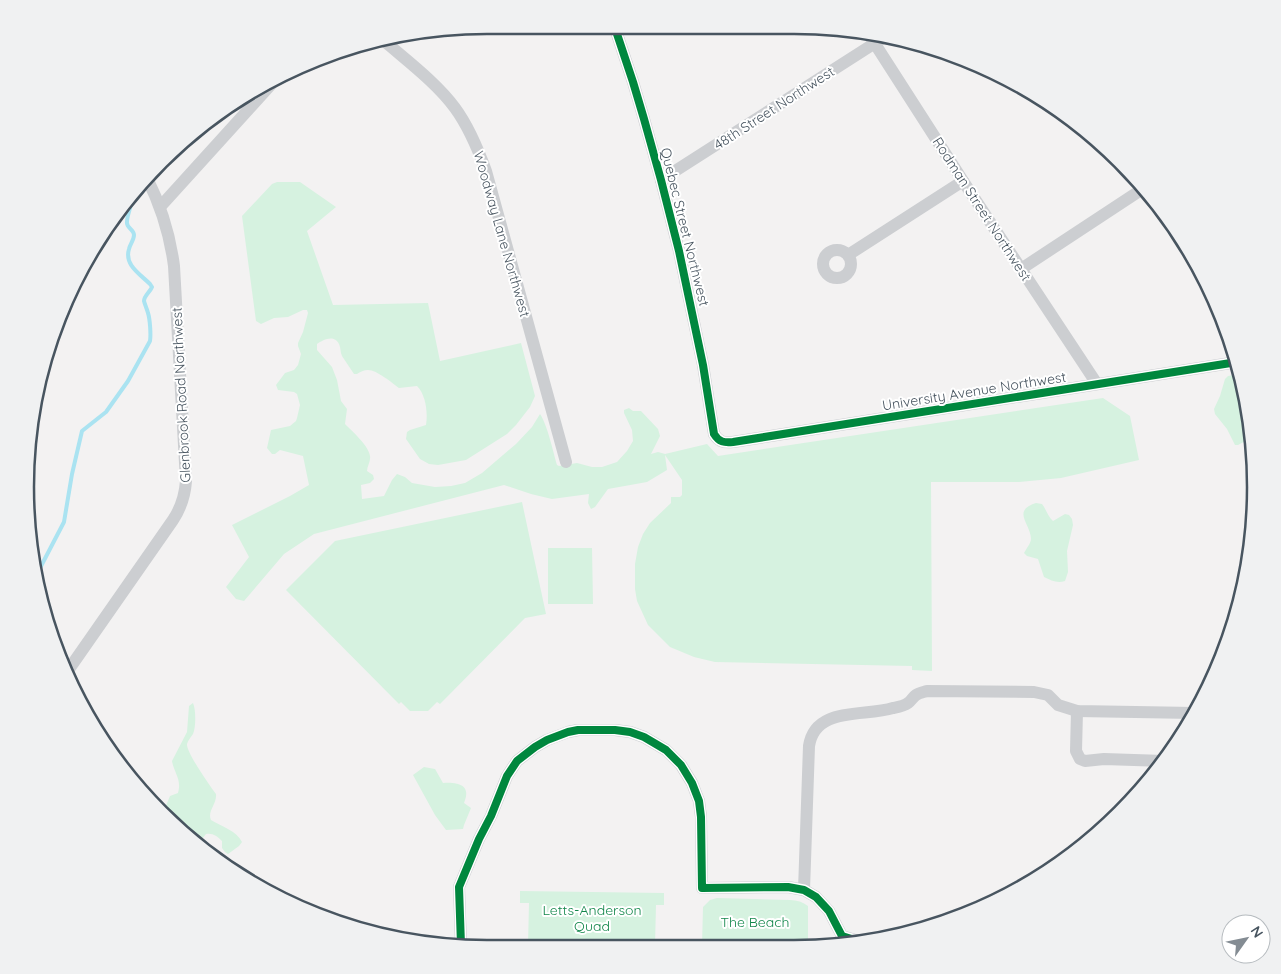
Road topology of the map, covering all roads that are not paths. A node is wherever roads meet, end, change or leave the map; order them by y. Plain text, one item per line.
1 (617, 34) edge
2 (868, 40) edge
3 (873, 41) edge
4 (388, 45) edge
5 (263, 93) edge
6 (661, 180) junction
7 (963, 181) junction
8 (150, 184) edge
9 (1138, 192) edge
10 (160, 206) junction
11 (848, 256) dead end
12 (1021, 268) junction
13 (1230, 363) edge
14 (1097, 384) junction
15 (717, 438) joint
16 (566, 462) dead end
17 (71, 666) edge
18 (1077, 712) junction
19 (1188, 713) edge
20 (1156, 761) edge
21 (804, 890) junction
22 (845, 937) edge
23 (461, 939) edge

1 - 6 street, Quebec Street Northwest
2 - 6 street, 48th Street Northwest
3 - 7 street, Rodman Street Northwest
4 - 16 street, Woodway Lane Northwest
5 - 10 street
6 - 15 street, Quebec Street Northwest
7 - 11 street
7 - 12 street, Rodman Street Northwest
8 - 10 street, Glenbrook Road Northwest
9 - 12 street
10 - 17 street, Glenbrook Road Northwest
12 - 14 street, Rodman Street Northwest
13 - 14 street, University Avenue Northwest
14 - 15 street, University Avenue Northwest
18 - 19 street
18 - 20 street
18 - 21 street
21 - 22 street
21 - 23 street

